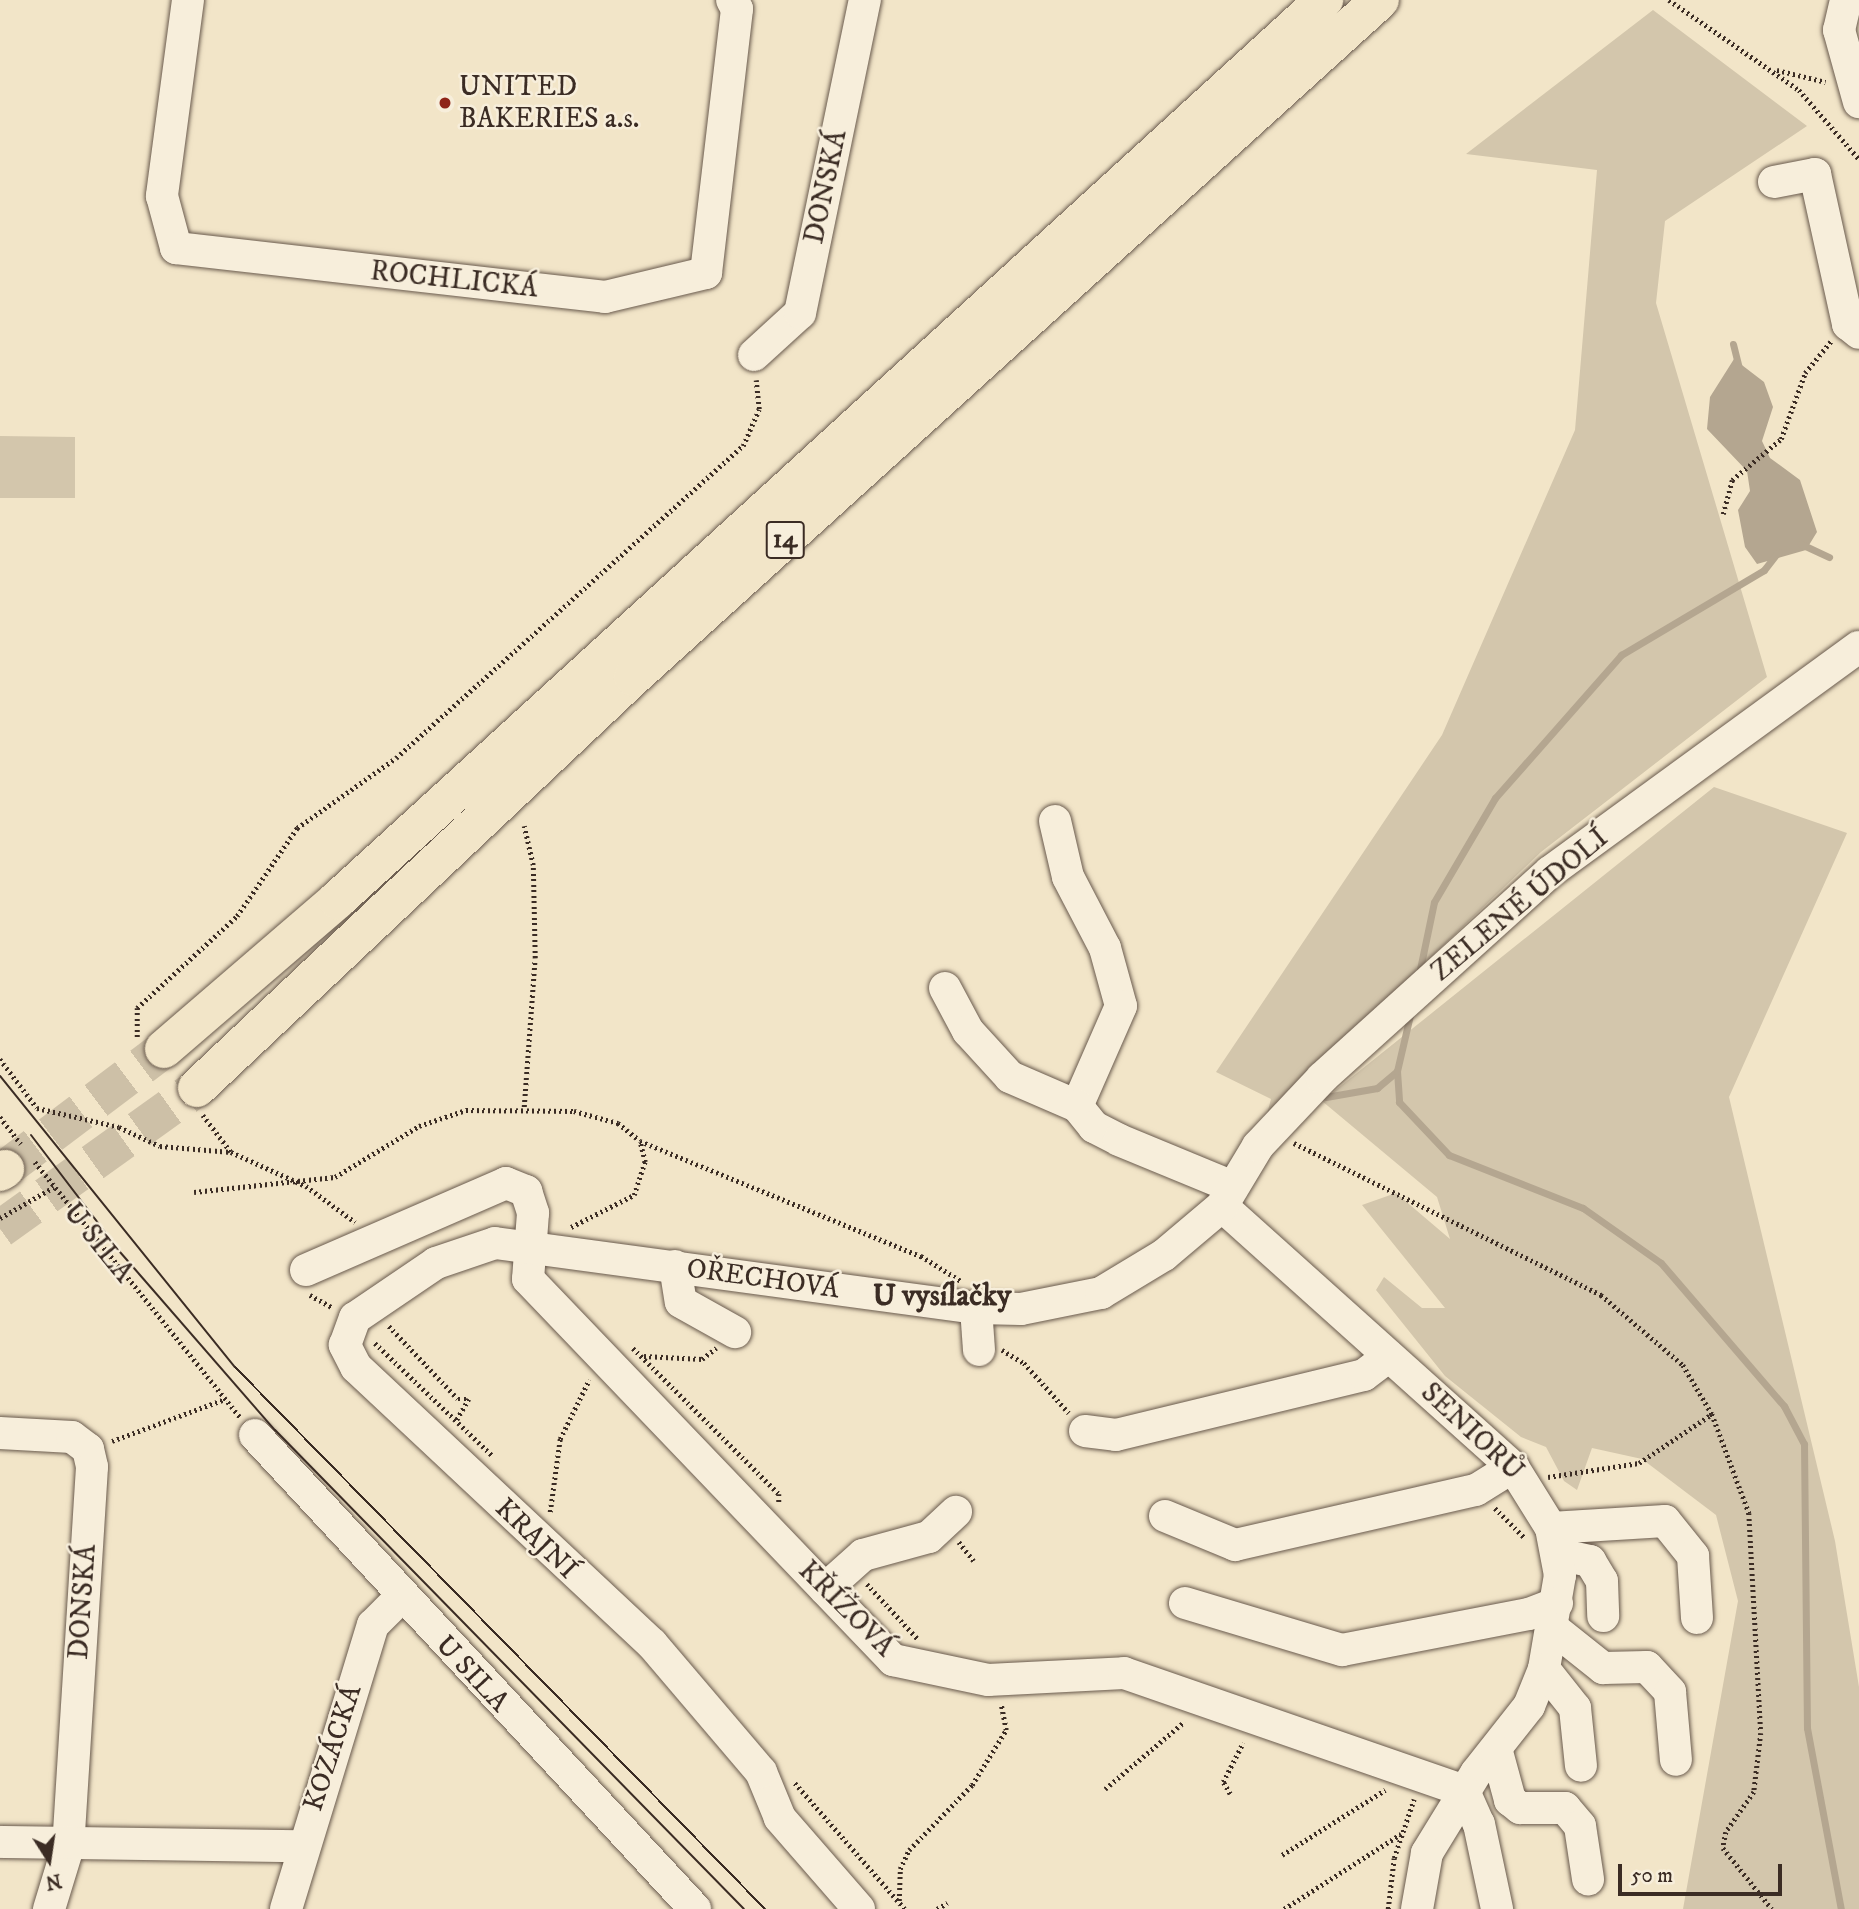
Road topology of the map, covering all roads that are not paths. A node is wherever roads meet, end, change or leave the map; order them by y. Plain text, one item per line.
1 (188, 0) edge
2 (732, 0) edge
3 (864, 0) edge
4 (1324, 0) edge
5 (1380, 0) edge
6 (1846, 0) edge
7 (1859, 102) edge
8 (1774, 182) dead end
9 (1850, 334) edge
10 (754, 355) road end
11 (1859, 647) edge
12 (1055, 821) dead end
13 (945, 988) dead end
14 (151, 1045) tunnel mouth
15 (196, 1098) tunnel mouth
16 (1077, 1106) junction
17 (1228, 1197) junction
18 (542, 1246) junction
19 (675, 1266) junction
20 (306, 1270) road end
21 (976, 1308) junction
22 (735, 1332) road end
23 (979, 1350) road end
24 (1389, 1356) junction
25 (1084, 1431) road end
26 (0, 1433) edge
27 (255, 1434) dead end
28 (1513, 1467) junction
29 (956, 1512) dead end
30 (1165, 1516) dead end
31 (1554, 1541) junction
32 (834, 1578) junction
33 (400, 1598) junction
34 (1185, 1603) dead end
35 (1556, 1616) junction
36 (1602, 1616) dead end
37 (1697, 1618) dead end
38 (1544, 1669) junction
39 (1497, 1752) junction
40 (1676, 1760) dead end
41 (1581, 1766) dead end
42 (1464, 1791) junction
43 (0, 1842) edge
44 (300, 1846) junction
45 (68, 1847) junction
46 (1588, 1879) dead end
47 (49, 1909) edge
48 (286, 1909) edge
49 (695, 1909) edge
50 (859, 1909) edge
51 (1417, 1909) edge
52 (1497, 1909) edge

1 - 2 street, ROCHLICKÁ
3 - 10 street, DONSKÁ
4 - 14 highway, 14
5 - 15 highway, 14
6 - 7 street
8 - 9 street
11 - 17 street, ZELENÉ ÚDOLÍ
12 - 16 street
13 - 16 street
16 - 17 street, SENIORŮ
17 - 21 street, OŘECHOVÁ
17 - 24 street, SENIORŮ
18 - 19 street, OŘECHOVÁ
18 - 20 street, KŘÍŽOVÁ
18 - 32 street, KŘÍŽOVÁ
18 - 50 street, KRAJNÍ
19 - 21 street, OŘECHOVÁ
19 - 22 street
21 - 23 street
24 - 25 street
24 - 28 street, SENIORŮ
26 - 45 street, DONSKÁ
27 - 33 street, U SILA
28 - 30 street
28 - 31 street, SENIORŮ
29 - 32 street
31 - 35 street
31 - 36 street
31 - 37 street
32 - 42 street, KŘÍŽOVÁ
33 - 44 street, KOZÁCKÁ
33 - 49 street, U SILA
34 - 35 street
35 - 38 street
35 - 40 street
38 - 39 street
38 - 41 street
39 - 42 street
39 - 46 street
42 - 51 street
42 - 52 street
43 - 45 street
44 - 45 street
44 - 48 street, KOZÁCKÁ
45 - 47 street, DONSKÁ

